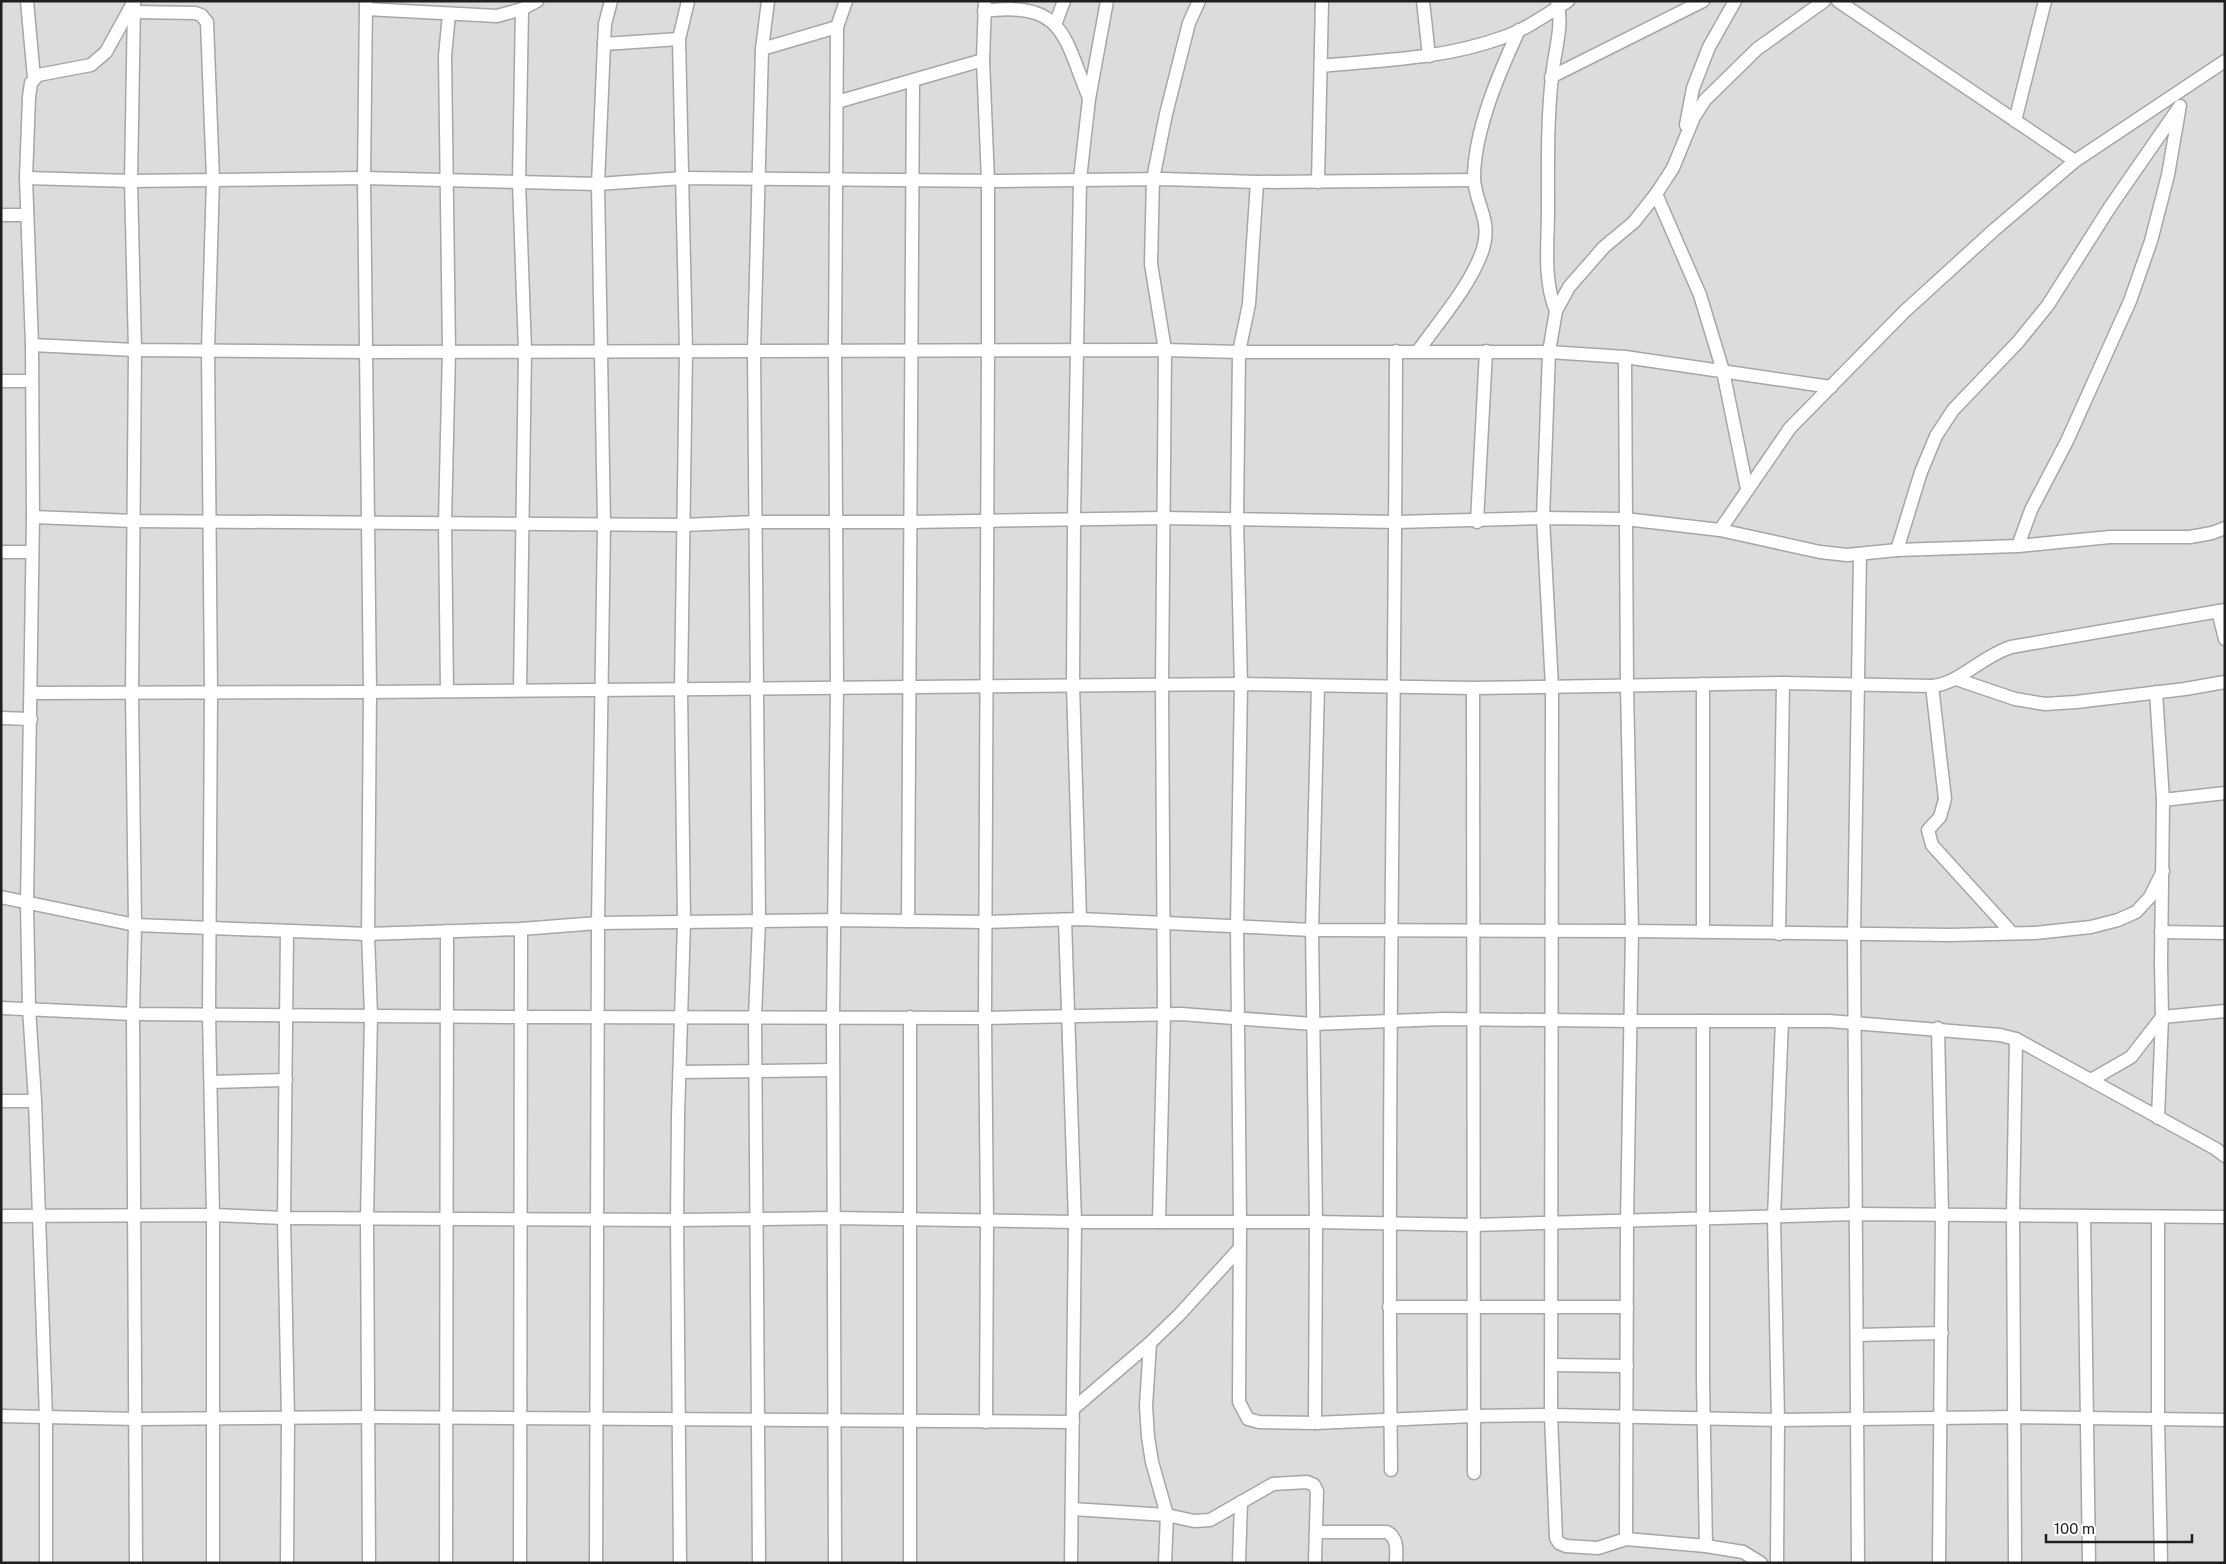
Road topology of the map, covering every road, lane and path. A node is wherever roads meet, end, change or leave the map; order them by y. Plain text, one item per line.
1 (27, 1) edge
2 (430, 1) edge
3 (537, 1) edge
4 (611, 1) edge
5 (688, 1) edge
6 (768, 1) edge
7 (846, 1) edge
8 (1064, 1) edge
9 (1107, 1) edge
10 (1199, 1) edge
11 (1322, 1) edge
12 (1423, 1) edge
13 (1703, 1) edge
14 (1735, 1) edge
15 (1824, 1) edge
16 (1838, 1) edge
17 (2045, 1) edge
18 (1561, 3) edge
19 (134, 5) edge
20 (366, 5) edge
21 (984, 6) edge
22 (522, 9) junction
23 (423, 12) junction
24 (449, 14) junction
25 (1056, 22) junction
26 (837, 27) junction
27 (1518, 30) junction
28 (679, 40) junction
29 (604, 44) junction
30 (762, 49) junction
31 (1429, 56) junction
32 (983, 60) junction
33 (2225, 61) edge
34 (1321, 66) junction
35 (1552, 77) junction
36 (34, 78) junction
37 (913, 81) junction
38 (2183, 89) junction
39 (1089, 99) junction
40 (837, 102) junction
41 (2180, 106) junction
42 (2014, 121) junction
43 (1683, 140) junction
44 (2075, 161) junction
45 (26, 178) junction
46 (364, 178) junction
47 (683, 178) junction
48 (757, 178) junction
49 (837, 178) junction
50 (213, 179) junction
51 (447, 179) junction
52 (1080, 179) junction
53 (1152, 179) junction
54 (911, 180) junction
55 (1474, 180) junction
56 (130, 181) junction
57 (988, 181) junction
58 (519, 182) junction
59 (1257, 182) junction
60 (1318, 182) junction
61 (598, 184) junction
62 (1656, 194) junction
63 (1, 214) edge
64 (27, 215) junction
65 (1556, 311) junction
66 (32, 345) junction
67 (136, 350) junction
68 (208, 350) junction
69 (449, 350) junction
70 (600, 350) junction
71 (1077, 350) junction
72 (1165, 350) junction
73 (524, 351) junction
74 (686, 351) junction
75 (754, 351) junction
76 (835, 351) junction
77 (913, 351) junction
78 (988, 351) junction
79 (1396, 351) junction
80 (1418, 351) junction
81 (1486, 351) junction
82 (366, 352) junction
83 (1239, 352) junction
84 (1549, 352) junction
85 (1626, 357) junction
86 (1723, 371) junction
87 (1, 380) edge
88 (32, 381) junction
89 (1831, 387) junction
90 (1747, 489) junction
91 (33, 517) junction
92 (1164, 518) junction
93 (1543, 518) junction
94 (1625, 519) junction
95 (988, 520) junction
96 (1074, 520) junction
97 (1237, 520) junction
98 (134, 521) junction
99 (209, 521) junction
100 (367, 522) junction
101 (445, 522) junction
102 (756, 522) junction
103 (835, 522) junction
104 (911, 522) junction
105 (1396, 522) junction
106 (1477, 522) junction
107 (521, 523) junction
108 (604, 524) junction
109 (683, 525) junction
110 (2225, 528) edge
111 (1720, 530) junction
112 (2018, 546) junction
113 (1897, 550) junction
114 (1, 552) edge
115 (31, 552) junction
116 (1860, 554) junction
117 (2221, 611) edge
118 (2225, 638) edge
119 (1956, 679) junction
120 (1783, 682) junction
121 (2225, 682) edge
122 (1241, 684) junction
123 (1703, 684) junction
124 (1859, 684) junction
125 (1073, 685) junction
126 (837, 686) junction
127 (987, 686) junction
128 (1162, 686) junction
129 (1318, 686) junction
130 (1626, 686) junction
131 (1932, 686) junction
132 (910, 687) junction
133 (1395, 687) junction
134 (1552, 687) junction
135 (758, 688) junction
136 (1473, 688) junction
137 (447, 690) junction
138 (520, 690) junction
139 (600, 690) junction
140 (681, 690) junction
141 (211, 692) junction
142 (370, 692) junction
143 (2156, 692) junction
144 (31, 693) junction
145 (132, 693) junction
146 (1, 718) edge
147 (31, 719) junction
148 (2225, 793) edge
149 (2163, 800) junction
150 (2163, 871) junction
151 (1, 897) edge
152 (27, 904) junction
153 (1080, 919) junction
154 (836, 920) junction
155 (1065, 920) junction
156 (759, 921) junction
157 (908, 921) junction
158 (684, 922) junction
159 (985, 922) junction
160 (598, 923) junction
161 (1162, 923) junction
162 (134, 925) junction
163 (209, 927) junction
164 (1237, 927) junction
165 (521, 929) junction
166 (1312, 930) junction
167 (1391, 930) junction
168 (286, 931) junction
169 (447, 931) junction
170 (1474, 931) junction
171 (1632, 931) junction
172 (1553, 932) junction
173 (1704, 932) junction
174 (2161, 932) junction
175 (2012, 933) junction
176 (2225, 933) edge
177 (368, 934) junction
178 (1779, 934) junction
179 (1854, 935) junction
180 (1, 1008) edge
181 (29, 1008) junction
182 (2225, 1010) edge
183 (132, 1014) junction
184 (209, 1014) junction
185 (286, 1014) junction
186 (1164, 1014) junction
187 (371, 1015) junction
188 (446, 1016) junction
189 (598, 1016) junction
190 (520, 1017) junction
191 (683, 1017) junction
192 (755, 1017) junction
193 (833, 1017) junction
194 (910, 1017) junction
195 (1069, 1017) junction
196 (2162, 1017) junction
197 (985, 1018) junction
198 (1475, 1018) junction
199 (1238, 1019) junction
200 (1552, 1020) junction
201 (1390, 1021) junction
202 (1630, 1021) junction
203 (1782, 1021) junction
204 (1703, 1022) junction
205 (1856, 1022) junction
206 (1313, 1024) junction
207 (1938, 1028) junction
208 (2016, 1039) junction
209 (834, 1070) junction
210 (680, 1072) junction
211 (755, 1072) junction
212 (286, 1080) junction
213 (2091, 1080) junction
214 (211, 1082) junction
215 (1, 1101) edge
216 (35, 1101) junction
217 (2158, 1118) junction
218 (2225, 1156) edge
219 (1855, 1214) junction
220 (1942, 1214) junction
221 (2013, 1214) junction
222 (39, 1215) junction
223 (134, 1215) junction
224 (213, 1215) junction
225 (1, 1216) edge
226 (2084, 1216) junction
227 (1774, 1217) junction
228 (2158, 1217) junction
229 (2225, 1217) edge
230 (284, 1218) junction
231 (835, 1218) junction
232 (368, 1219) junction
233 (446, 1219) junction
234 (596, 1219) junction
235 (755, 1219) junction
236 (519, 1220) junction
237 (677, 1220) junction
238 (909, 1220) junction
239 (1702, 1220) junction
240 (987, 1221) junction
241 (1627, 1221) junction
242 (1076, 1222) junction
243 (1160, 1222) junction
244 (1240, 1222) junction
245 (1316, 1222) junction
246 (1389, 1223) junction
247 (1550, 1223) junction
248 (1474, 1225) junction
249 (1240, 1248) junction
250 (1474, 1306) junction
251 (1550, 1306) junction
252 (1390, 1307) junction
253 (1628, 1307) junction
254 (1942, 1333) junction
255 (1857, 1334) junction
256 (1150, 1343) junction
257 (1552, 1365) junction
258 (1627, 1366) junction
259 (1551, 1415) junction
260 (1, 1416) edge
261 (1073, 1416) junction
262 (1474, 1416) junction
263 (1627, 1416) junction
264 (46, 1417) junction
265 (369, 1417) junction
266 (446, 1417) junction
267 (2015, 1417) junction
268 (212, 1418) junction
269 (519, 1418) junction
270 (596, 1418) junction
271 (1941, 1418) junction
272 (2088, 1418) junction
273 (136, 1419) junction
274 (288, 1419) junction
275 (679, 1419) junction
276 (1704, 1419) junction
277 (1858, 1419) junction
278 (2158, 1419) junction
279 (909, 1420) junction
280 (1390, 1420) junction
281 (1778, 1420) junction
282 (2225, 1420) edge
283 (756, 1421) junction
284 (834, 1421) junction
285 (986, 1422) junction
286 (1315, 1423) junction
287 (1391, 1470) dead end
288 (1474, 1473) dead end
289 (1241, 1502) junction
290 (1072, 1509) junction
291 (1167, 1515) junction
292 (1316, 1532) junction
293 (1626, 1539) junction
294 (1706, 1546) junction
295 (46, 1563) edge
296 (136, 1563) edge
297 (213, 1563) edge
298 (287, 1563) edge
299 (369, 1563) edge
300 (446, 1563) edge
301 (520, 1563) edge
302 (596, 1563) edge
303 (680, 1563) edge
304 (759, 1563) edge
305 (835, 1563) edge
306 (910, 1563) edge
307 (1071, 1563) edge
308 (1166, 1563) edge
309 (1239, 1563) edge
310 (1315, 1563) edge
311 (1396, 1563) edge
312 (1761, 1563) edge
313 (1777, 1563) edge
314 (1858, 1563) edge
315 (1939, 1563) edge
316 (2015, 1563) edge
317 (2089, 1563) edge
318 (2160, 1563) edge

1 - 36 street
2 - 23 street
3 - 22 street
4 - 29 street
5 - 28 street
6 - 30 street
7 - 26 street
8 - 25 street
9 - 39 street
10 - 53 street
11 - 34 street
12 - 31 street
13 - 35 street
14 - 43 street
15 - 43 street
16 - 42 street
17 - 42 street
18 - 27 street
18 - 35 street
19 - 36 street
19 - 50 street
19 - 56 street
20 - 23 street
20 - 46 street
21 - 25 street
21 - 32 street
22 - 24 street
22 - 58 street
23 - 24 street
24 - 51 street
25 - 39 street
26 - 30 street
26 - 40 street
27 - 31 street
27 - 55 street
28 - 29 street
28 - 47 street
29 - 61 street
30 - 48 street
31 - 34 street
32 - 37 street
32 - 57 street
33 - 38 street
34 - 60 street
35 - 65 street
36 - 45 street
37 - 40 street
37 - 54 street
38 - 41 street
38 - 44 street
39 - 52 street
40 - 49 street
41 - 112 street
41 - 113 street
42 - 44 street
43 - 62 street
44 - 89 street
45 - 56 street
45 - 64 street
46 - 50 street
46 - 51 street
46 - 82 street
47 - 48 street
47 - 61 street
47 - 74 street
48 - 49 street
48 - 75 street
49 - 54 street
49 - 76 street
50 - 56 street
50 - 68 street
51 - 58 street
51 - 69 street
52 - 53 street
52 - 57 street
52 - 71 street
53 - 59 street
53 - 72 street
54 - 57 street
54 - 77 street
55 - 60 street
55 - 80 street
56 - 67 street
57 - 78 street
58 - 61 street
58 - 73 street
59 - 60 street
59 - 83 street
61 - 70 street
62 - 65 street
62 - 86 street
63 - 64 street
64 - 66 street
65 - 84 street
66 - 67 street
66 - 88 street
67 - 68 street
67 - 98 street
68 - 82 street
68 - 99 street
69 - 73 street
69 - 82 street
69 - 101 street
70 - 73 street
70 - 74 street
70 - 108 street
71 - 72 street
71 - 78 street
71 - 96 street
72 - 83 street
72 - 92 street
73 - 107 street
74 - 75 street
74 - 109 street
75 - 76 street
75 - 102 street
76 - 77 street
76 - 103 street
77 - 78 street
77 - 104 street
78 - 95 street
79 - 80 street
79 - 83 street
79 - 105 street
80 - 81 street
81 - 84 street
81 - 106 street
82 - 100 street
83 - 97 street
84 - 85 street
84 - 93 street
85 - 86 street
85 - 94 street
86 - 89 street
86 - 90 street
87 - 88 street
88 - 91 street
89 - 90 street
90 - 111 street
91 - 98 street
91 - 115 street
92 - 96 street
92 - 97 street
92 - 128 street
93 - 94 street
93 - 106 street
93 - 134 street
94 - 111 street
94 - 130 street
95 - 96 street
95 - 104 street
95 - 127 street
96 - 125 street
97 - 105 street
97 - 122 street
98 - 99 street
98 - 145 street
99 - 100 street
99 - 141 street
100 - 101 street
100 - 142 street
101 - 107 street
101 - 137 street
102 - 103 street
102 - 109 street
102 - 135 street
103 - 104 street
103 - 126 street
104 - 132 street
105 - 106 street
105 - 133 street
107 - 108 street
107 - 138 street
108 - 109 street
108 - 139 street
109 - 140 street
110 - 112 street
111 - 116 street
112 - 113 street
113 - 116 street
114 - 115 street
115 - 144 street
116 - 124 street
117 - 118 street
117 - 119 street
119 - 131 street
119 - 143 street
120 - 123 street
120 - 124 street
120 - 178 street
121 - 143 street
122 - 128 street
122 - 129 street
122 - 164 street
123 - 130 street
123 - 173 street
124 - 131 street
124 - 179 street
125 - 127 street
125 - 128 street
125 - 153 street
126 - 132 street
126 - 135 street
126 - 154 street
127 - 132 street
127 - 159 street
128 - 161 street
129 - 133 street
129 - 166 street
130 - 134 street
130 - 171 street
131 - 175 street
132 - 157 street
133 - 136 street
133 - 167 street
134 - 136 street
134 - 172 street
135 - 140 street
135 - 156 street
136 - 170 street
137 - 138 street
137 - 142 street
138 - 139 street
139 - 140 street
139 - 160 street
140 - 158 street
141 - 142 street
141 - 145 street
141 - 163 street
142 - 177 street
143 - 149 street
144 - 145 street
144 - 147 street
145 - 162 street
146 - 147 street
147 - 152 street
148 - 149 street
149 - 150 street
150 - 174 street
150 - 175 street
151 - 152 street
152 - 162 street
152 - 181 street
153 - 155 street
153 - 161 street
154 - 156 street
154 - 157 street
154 - 193 street
155 - 159 street
155 - 195 street
156 - 158 street
156 - 192 street
157 - 159 street
158 - 160 street
158 - 191 street
159 - 197 street
160 - 165 street
160 - 189 street
161 - 164 street
161 - 186 street
162 - 163 street
162 - 183 street
163 - 168 street
163 - 184 street
164 - 166 street
164 - 199 street
165 - 169 street
165 - 190 street
166 - 167 street
166 - 206 street
167 - 170 street
167 - 201 street
168 - 177 street
168 - 185 street
169 - 177 street
169 - 188 street
170 - 172 street
170 - 198 street
171 - 172 street
171 - 173 street
171 - 202 street
172 - 200 street
173 - 178 street
174 - 176 street
174 - 196 street
175 - 179 street
177 - 187 street
178 - 179 street
179 - 205 street
180 - 181 street
181 - 183 street
181 - 216 street
182 - 196 street
183 - 184 street
183 - 223 street
184 - 185 street
184 - 214 street
185 - 187 street
185 - 212 street
186 - 195 street
186 - 199 street
186 - 243 street
187 - 188 street
187 - 232 street
188 - 190 street
188 - 233 street
189 - 190 street
189 - 191 street
189 - 234 street
190 - 236 street
191 - 192 street
191 - 210 street
192 - 193 street
192 - 211 street
193 - 194 street
193 - 209 street
194 - 197 street
194 - 238 street
195 - 197 street
195 - 242 street
196 - 213 street
196 - 217 street
197 - 240 street
198 - 200 street
198 - 201 street
198 - 248 street
199 - 206 street
199 - 244 street
200 - 202 street
200 - 247 street
201 - 206 street
201 - 246 street
202 - 204 street
202 - 241 street
203 - 204 street
203 - 205 street
203 - 227 street
204 - 239 street
205 - 207 street
205 - 219 street
206 - 245 street
207 - 208 street
207 - 220 street
208 - 213 street
208 - 221 street
209 - 211 street
209 - 231 street
210 - 211 street
210 - 237 street
211 - 235 street
212 - 214 street
212 - 230 street
213 - 217 street
214 - 224 street
215 - 216 street
216 - 222 street
217 - 218 street
219 - 220 street
219 - 227 street
219 - 255 street
220 - 221 street
220 - 254 street
221 - 226 street
221 - 267 street
222 - 223 street
222 - 225 street
222 - 264 street
223 - 224 street
223 - 273 street
224 - 230 street
224 - 268 street
226 - 228 street
226 - 272 street
227 - 239 street
227 - 281 street
228 - 229 street
228 - 278 street
230 - 232 street
230 - 274 street
231 - 235 street
231 - 238 street
231 - 284 street
232 - 233 street
232 - 265 street
233 - 236 street
233 - 266 street
234 - 236 street
234 - 237 street
234 - 270 street
235 - 237 street
235 - 283 street
236 - 269 street
237 - 275 street
238 - 240 street
238 - 279 street
239 - 241 street
239 - 276 street
240 - 242 street
240 - 285 street
241 - 247 street
241 - 253 street
242 - 243 street
242 - 261 street
243 - 244 street
244 - 245 street
244 - 249 street
245 - 246 street
245 - 286 street
246 - 248 street
246 - 252 street
247 - 248 street
247 - 251 street
248 - 250 street
249 - 256 street
249 - 286 street
250 - 251 street
250 - 252 street
250 - 262 street
251 - 253 street
251 - 257 street
252 - 280 street
253 - 258 street
254 - 255 street
254 - 271 street
255 - 277 street
256 - 261 street
256 - 291 street
257 - 258 street
257 - 259 street
258 - 263 street
259 - 262 street
259 - 263 street
259 - 293 street
260 - 264 street
261 - 285 street
261 - 290 street
262 - 280 street
262 - 288 street
263 - 276 street
263 - 293 street
264 - 273 street
264 - 295 street
265 - 266 street
265 - 274 street
265 - 299 street
266 - 269 street
266 - 300 street
267 - 271 street
267 - 272 street
267 - 316 street
268 - 273 street
268 - 274 street
268 - 297 street
269 - 270 street
269 - 301 street
270 - 275 street
270 - 302 street
271 - 277 street
271 - 315 street
272 - 278 street
272 - 317 street
273 - 296 street
274 - 298 street
275 - 283 street
275 - 303 street
276 - 281 street
276 - 294 street
277 - 281 street
277 - 314 street
278 - 282 street
278 - 318 street
279 - 284 street
279 - 285 street
279 - 306 street
280 - 286 street
280 - 287 street
281 - 313 street
283 - 284 street
283 - 304 street
284 - 305 street
289 - 291 street
289 - 292 street
289 - 309 street
290 - 291 street
290 - 307 street
291 - 308 street
292 - 310 street
292 - 311 street
293 - 294 street
294 - 312 street

